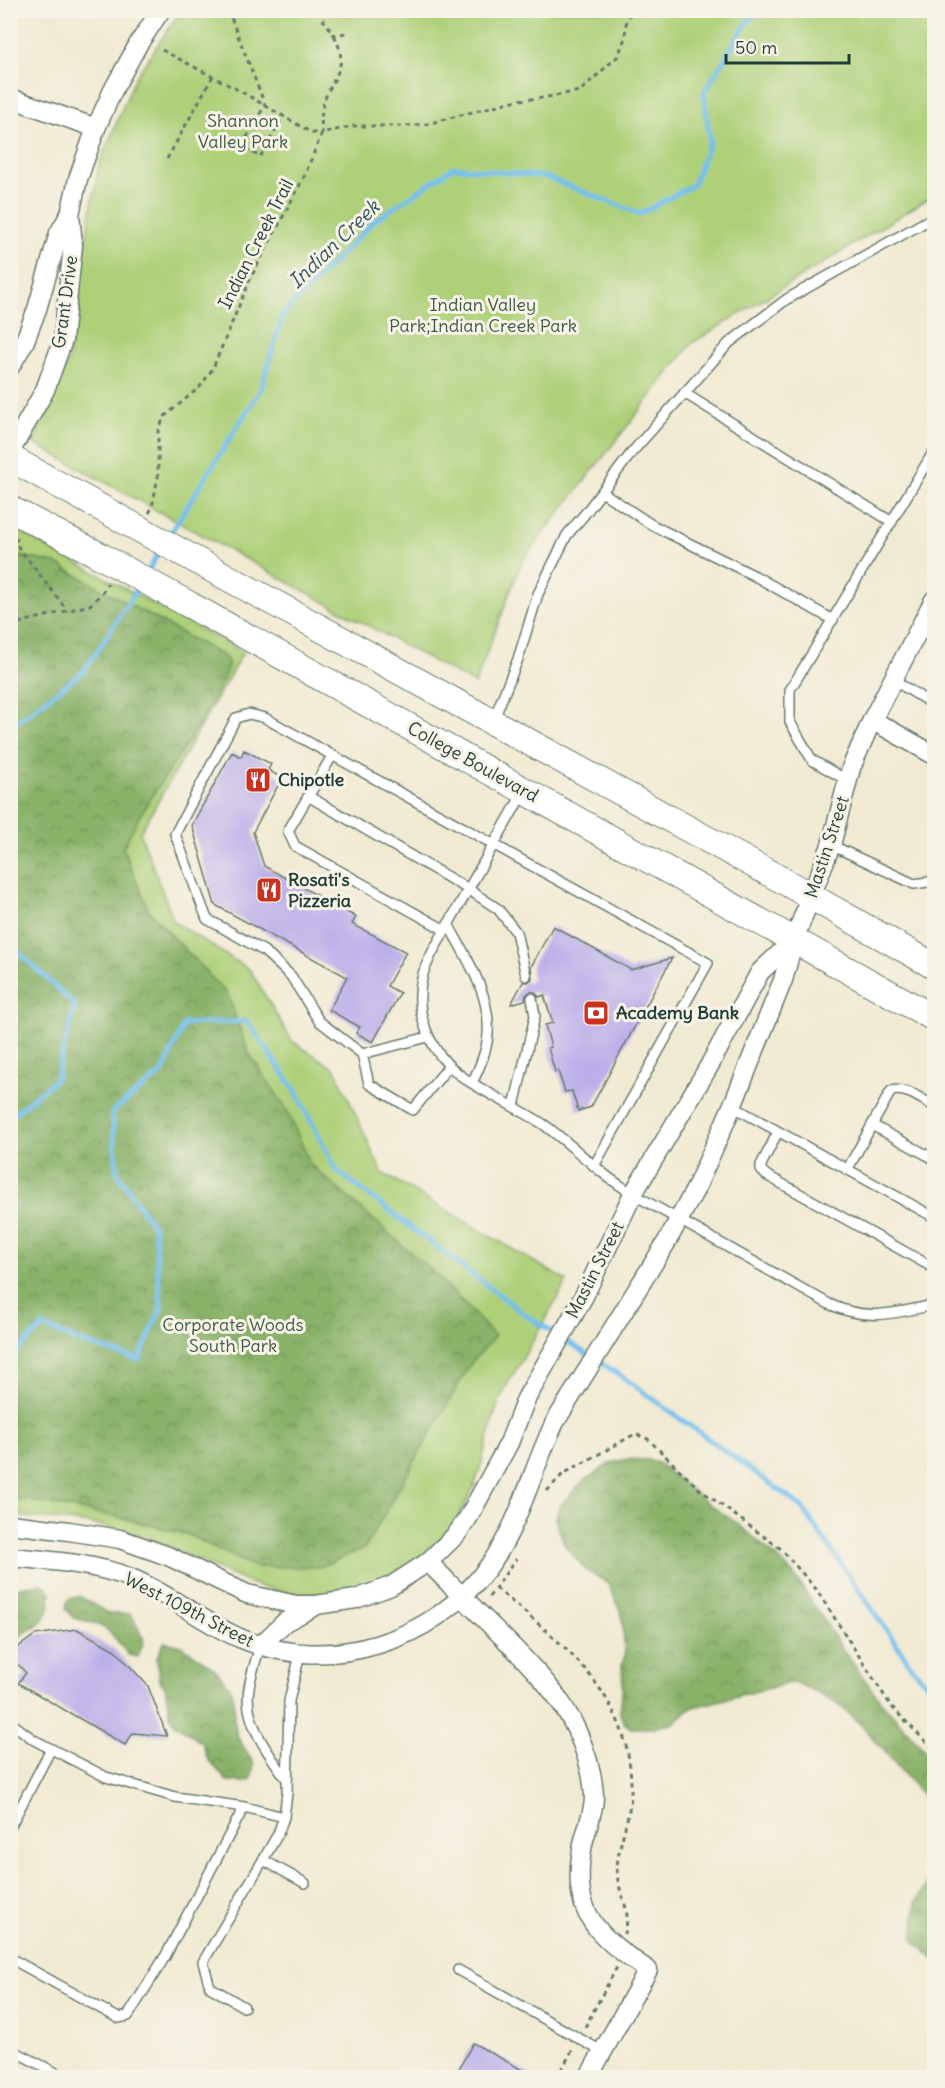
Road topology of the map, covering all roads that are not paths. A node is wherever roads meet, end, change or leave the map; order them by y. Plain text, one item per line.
1 (161, 10) edge
2 (10, 98) edge
3 (96, 128) junction
4 (70, 213) junction
5 (934, 217) edge
6 (10, 367) edge
7 (684, 393) junction
8 (934, 451) edge
9 (10, 452) edge
10 (10, 458) edge
11 (602, 492) junction
12 (10, 508) edge
13 (892, 522) junction
14 (934, 600) edge
15 (833, 620) junction
16 (893, 680) junction
17 (934, 705) edge
18 (872, 720) junction
19 (492, 723) junction
20 (934, 755) edge
21 (332, 756) junction
22 (848, 781) junction
23 (525, 791) junction
24 (308, 796) junction
25 (494, 845) junction
26 (831, 845) junction
27 (934, 881) edge
28 (468, 889) junction
29 (811, 896) junction
30 (446, 927) junction
31 (794, 940) junction
32 (934, 966) edge
33 (526, 976) dead end
34 (532, 998) dead end
35 (934, 1018) edge
36 (428, 1037) junction
37 (362, 1054) junction
38 (449, 1066) junction
39 (472, 1083) junction
40 (514, 1106) junction
41 (732, 1106) junction
42 (934, 1106) edge
43 (872, 1125) junction
44 (778, 1132) junction
45 (934, 1159) edge
46 (594, 1166) junction
47 (847, 1170) junction
48 (633, 1194) junction
49 (934, 1217) edge
50 (679, 1220) junction
51 (934, 1268) edge
52 (934, 1305) edge
53 (10, 1524) edge
54 (10, 1557) edge
55 (428, 1562) junction
56 (462, 1596) junction
57 (316, 1605) junction
58 (260, 1646) junction
59 (300, 1654) junction
60 (10, 1722) edge
61 (51, 1749) junction
62 (286, 1778) junction
63 (244, 1807) junction
64 (284, 1817) junction
65 (10, 1827) edge
66 (263, 1860) junction
67 (304, 1883) dead end
68 (10, 1958) edge
69 (458, 1970) dead end
70 (244, 2007) dead end
71 (10, 2049) edge
72 (603, 2052) junction
73 (66, 2078) edge
74 (588, 2078) edge

1 - 3 street, Grant Drive
2 - 3 street
3 - 4 street, Grant Drive
4 - 6 street, Grant Drive
4 - 9 street, Grant Drive
5 - 7 lane
7 - 11 lane
7 - 13 lane
8 - 13 lane
10 - 19 main road, bridge
11 - 15 lane
11 - 19 lane
12 - 23 main road, College Boulevard, bridge
13 - 15 lane
14 - 16 street, Mastin Street
15 - 22 lane
16 - 17 lane
16 - 18 street, Mastin Street
18 - 20 street
18 - 22 street, Mastin Street
19 - 29 main road
21 - 24 lane
21 - 25 lane
21 - 37 lane
22 - 26 street, Mastin Street
23 - 25 lane
23 - 31 main road, College Boulevard
24 - 28 lane
24 - 30 lane
25 - 28 lane
25 - 46 lane
26 - 27 lane
26 - 29 street, Mastin Street
28 - 30 lane
28 - 33 lane
29 - 31 street, Mastin Street
29 - 32 main road
30 - 36 lane
30 - 39 lane
31 - 35 main road, College Boulevard
31 - 41 street, Mastin Street
31 - 48 street, Mastin Street
34 - 40 lane
36 - 37 lane
36 - 38 lane
37 - 38 lane
38 - 39 lane
39 - 40 lane
40 - 46 lane
41 - 44 lane
41 - 50 street, Mastin Street
42 - 43 lane
43 - 45 lane
43 - 47 lane
44 - 47 lane
44 - 51 lane
46 - 48 lane
47 - 49 lane
48 - 50 lane
48 - 55 street, Mastin Street
50 - 52 lane
50 - 56 street, Mastin Street
53 - 57 street, West 109th Street
54 - 58 street, West 109th Street
55 - 56 street
55 - 57 street, West 109th Street
56 - 59 street, West 109th Street
56 - 72 street
57 - 58 street
58 - 59 street, West 109th Street
58 - 62 lane
59 - 62 lane
60 - 61 lane
61 - 63 lane
61 - 65 lane
62 - 64 lane
63 - 64 lane
63 - 68 lane
64 - 66 lane
66 - 67 lane
66 - 70 lane
69 - 72 lane
71 - 73 lane
72 - 74 street

